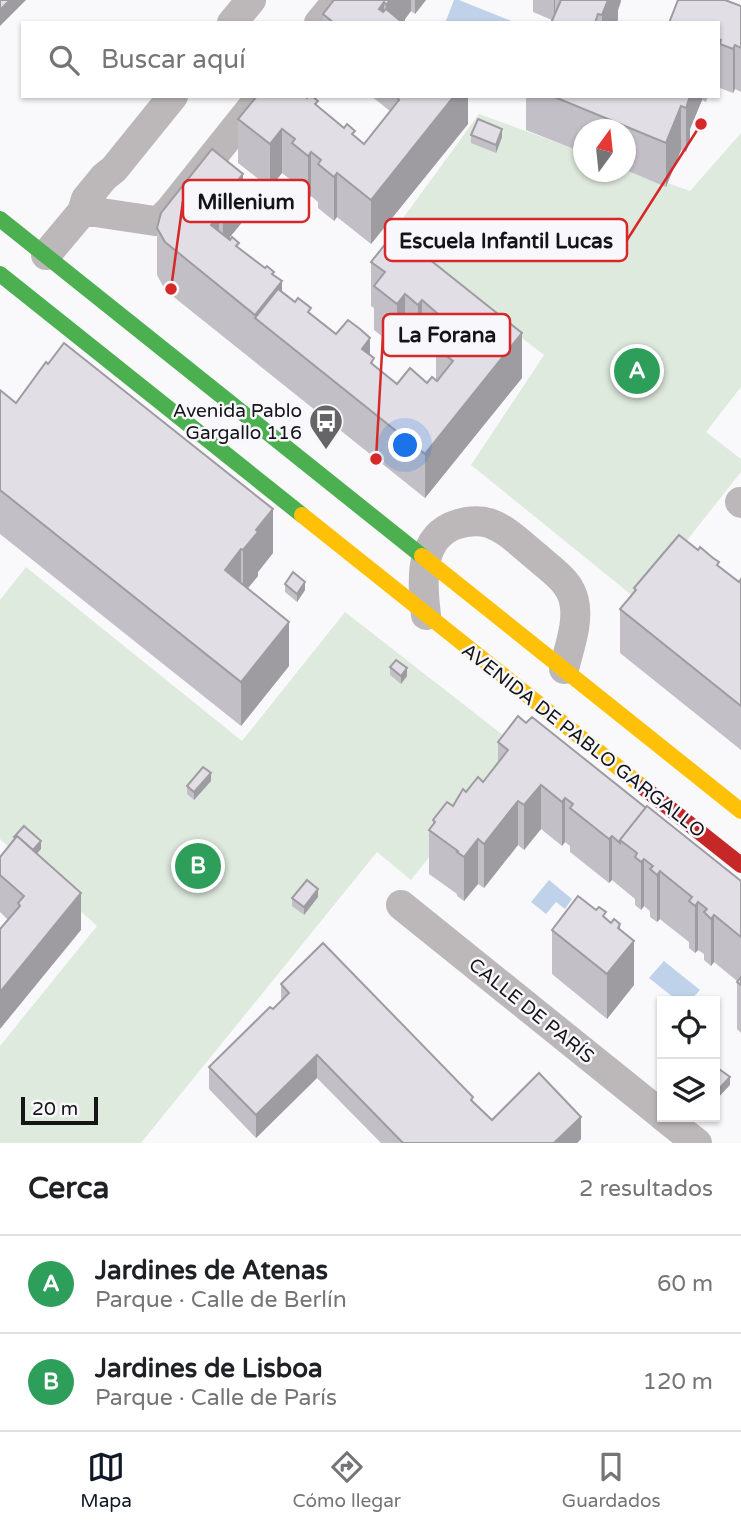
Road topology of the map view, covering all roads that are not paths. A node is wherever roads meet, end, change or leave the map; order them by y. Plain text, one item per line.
1 (251, 0) edge
2 (338, 0) edge
3 (234, 21) edge
4 (321, 21) edge
5 (171, 98) edge
6 (259, 98) edge
7 (114, 169) junction
8 (82, 212) junction
9 (0, 219) edge
10 (139, 219) junction
11 (46, 256) junction
12 (4, 286) edge
13 (426, 559) junction
14 (426, 615) junction
15 (564, 669) junction
16 (741, 811) edge
17 (741, 865) edge
18 (401, 905) dead end
19 (657, 1111) edge
20 (671, 1122) edge
21 (697, 1143) edge

1 - 3 street
2 - 4 street
5 - 7 street
6 - 10 street
7 - 8 street
7 - 10 street
8 - 10 street
8 - 11 street
9 - 11 street
11 - 13 street
12 - 14 street, AVENIDA DE PABLO GARGALLO
13 - 14 street
13 - 15 street
13 - 15 street
14 - 17 street, AVENIDA DE PABLO GARGALLO
15 - 16 street
18 - 19 street, CALLE DE PARÍS
20 - 21 street, CALLE DE PARÍS

